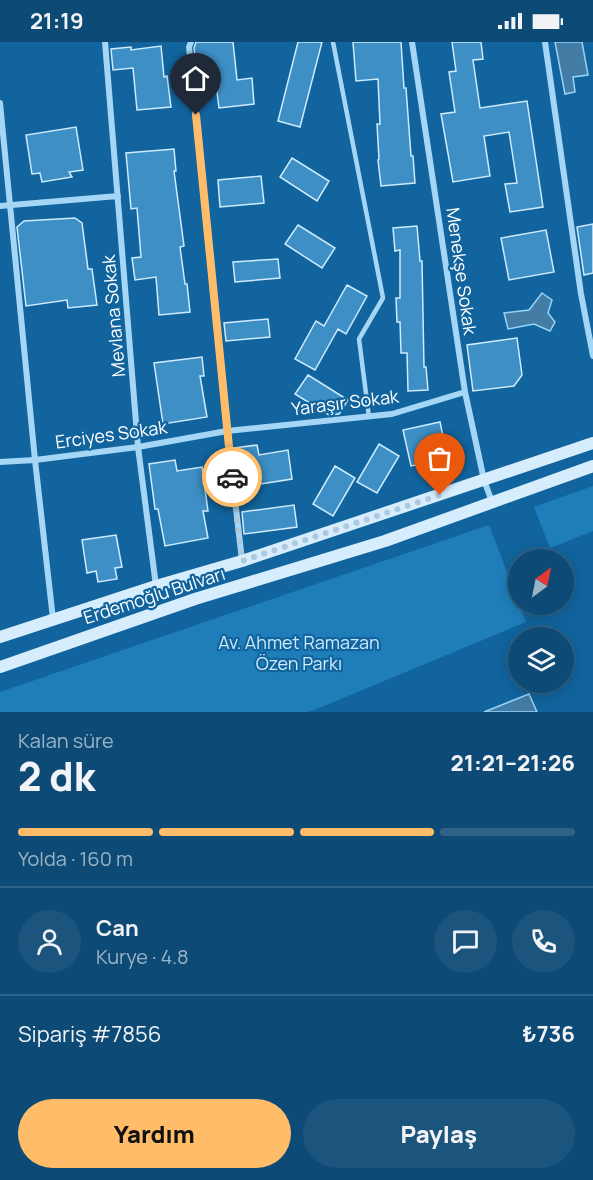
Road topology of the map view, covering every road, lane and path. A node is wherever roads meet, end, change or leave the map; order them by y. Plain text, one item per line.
1 (105, 42) edge
2 (191, 42) edge
3 (333, 42) edge
4 (412, 42) edge
5 (545, 42) edge
6 (0, 103) edge
7 (118, 196) junction
8 (9, 205) junction
9 (0, 206) edge
10 (593, 356) edge
11 (465, 392) junction
12 (369, 417) junction
13 (227, 431) junction
14 (593, 443) edge
15 (138, 447) junction
16 (35, 460) junction
17 (0, 462) edge
18 (593, 466) edge
19 (484, 480) junction
20 (492, 503) junction
21 (242, 561) junction
22 (156, 586) junction
23 (53, 620) junction
24 (0, 638) edge
25 (0, 667) edge

1 - 7 street, Mevlana Sokak
2 - 13 street
3 - 12 lane
4 - 11 street, Menekşe Sokak
5 - 10 street
6 - 8 street
7 - 8 street
7 - 15 street, Mevlana Sokak
8 - 9 street
8 - 16 street
11 - 12 street, Yaraşır Sokak
11 - 19 street, Menekşe Sokak
12 - 13 street, Yaraşır Sokak
13 - 15 street, Erciyes Sokak
13 - 21 street
14 - 19 main road, Erdemoğlu Bulvarı
15 - 16 street, Erciyes Sokak
15 - 22 street, Mevlana Sokak
16 - 17 street, Erciyes Sokak
16 - 23 street
18 - 20 main road, Erdemoğlu Bulvarı
19 - 20 street, Menekşe Sokak
19 - 21 main road, Erdemoğlu Bulvarı
20 - 25 main road, Erdemoğlu Bulvarı
21 - 22 main road, Erdemoğlu Bulvarı
22 - 23 main road, Erdemoğlu Bulvarı
23 - 24 main road, Erdemoğlu Bulvarı

